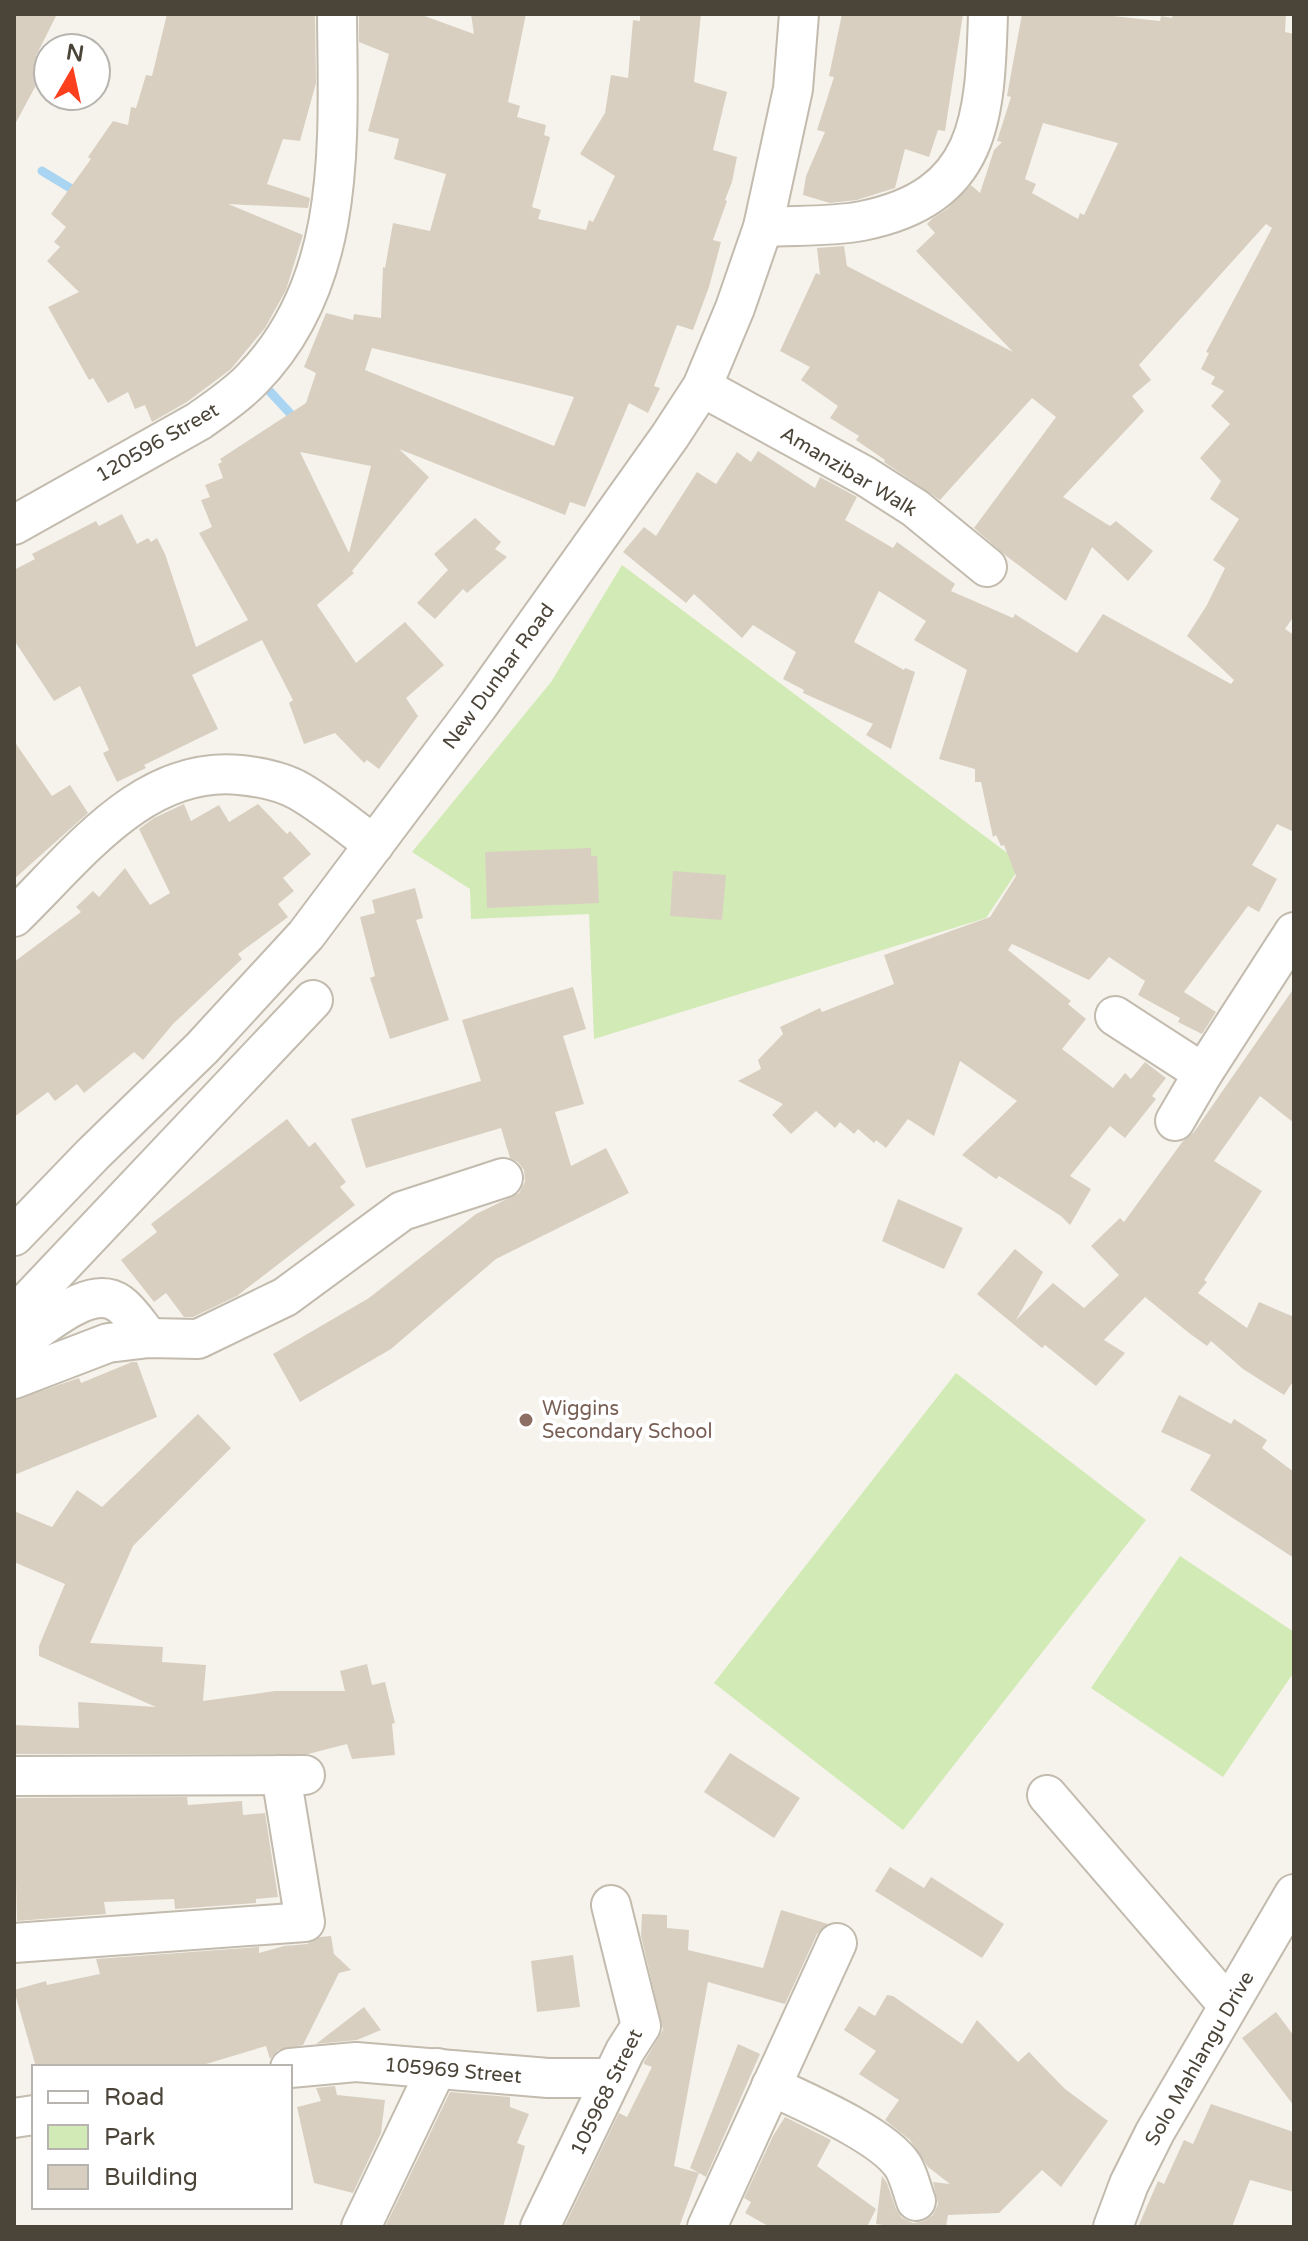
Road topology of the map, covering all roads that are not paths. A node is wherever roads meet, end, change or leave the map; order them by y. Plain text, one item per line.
1 (337, 14) edge
2 (799, 14) edge
3 (988, 14) edge
4 (763, 227) junction
5 (702, 387) junction
6 (14, 525) edge
7 (987, 567) dead end
8 (374, 845) junction
9 (14, 917) edge
10 (1294, 932) edge
11 (313, 1000) dead end
12 (1115, 1016) dead end
13 (1203, 1073) junction
14 (1175, 1121) dead end
15 (503, 1178) dead end
16 (14, 1236) edge
17 (14, 1316) edge
18 (149, 1338) junction
19 (14, 1346) edge
20 (14, 1379) edge
21 (14, 1776) edge
22 (1047, 1795) dead end
23 (1294, 1894) edge
24 (611, 1905) dead end
25 (14, 1943) edge
26 (837, 1943) dead end
27 (1228, 2005) junction
28 (293, 2067) edge
29 (437, 2068) junction
30 (611, 2078) junction
31 (771, 2086) junction
32 (916, 2201) dead end
33 (361, 2227) edge
34 (540, 2227) edge
35 (707, 2227) edge
36 (1113, 2227) edge

1 - 6 street, 120596 Street
2 - 4 street, New Dunbar Road
3 - 4 street
4 - 5 street, New Dunbar Road
5 - 7 street, Amanzibar Walk
5 - 8 street, New Dunbar Road
8 - 9 street
8 - 16 street, New Dunbar Road
10 - 13 street
11 - 17 street
12 - 13 street
13 - 14 street
15 - 18 street
18 - 19 street
18 - 20 street
21 - 25 street
22 - 27 street
23 - 27 street, Solo Mahlangu Drive
24 - 30 street, 105968 Street
26 - 31 street
27 - 36 street, Solo Mahlangu Drive
28 - 29 street, 105969 Street
29 - 30 street, 105969 Street
29 - 33 street
30 - 34 street, 105968 Street
31 - 32 street
31 - 35 street

